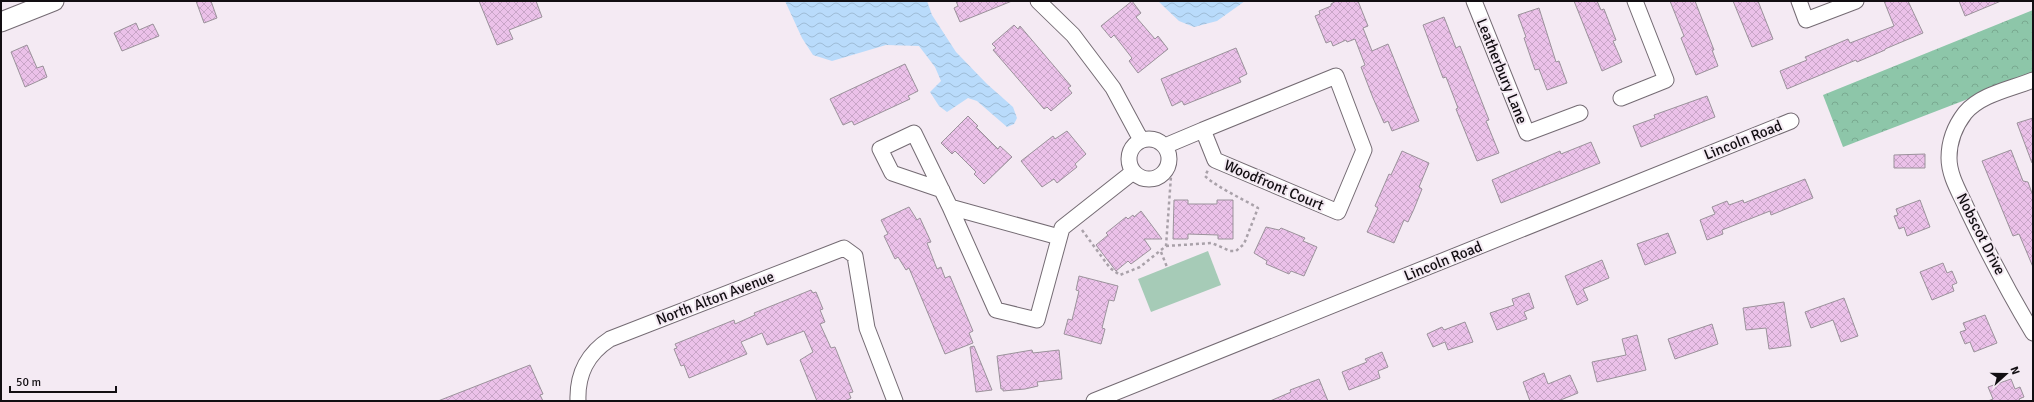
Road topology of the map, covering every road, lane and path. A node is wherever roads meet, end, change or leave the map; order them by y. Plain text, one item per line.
1 (54, 1) edge
2 (1038, 1) edge
3 (1474, 1) edge
4 (1635, 1) edge
5 (1799, 1) edge
6 (1856, 1) edge
7 (1, 22) edge
8 (2033, 80) edge
9 (1621, 98) dead end
10 (1580, 113) dead end
11 (1791, 121) dead end
12 (1202, 130) junction
13 (1141, 140) junction
14 (1165, 146) junction
15 (1215, 160) junction
16 (1166, 170) junction
17 (1133, 172) junction
18 (942, 190) junction
19 (950, 207) junction
20 (1073, 218) junction
21 (1059, 237) junction
22 (1166, 246) junction
23 (1161, 252) junction
24 (1167, 267) dead end
25 (2032, 329) edge
26 (578, 401) edge
27 (895, 401) edge
28 (1094, 401) edge

1 - 7 street
2 - 13 street
3 - 10 street, Leatherbury Lane
4 - 9 street
5 - 6 street
8 - 25 street, Nobscot Drive
11 - 28 street, Lincoln Road
12 - 14 street, Woodfront Court
12 - 15 street, Woodfront Court
12 - 15 street, Woodfront Court
13 - 14 street
13 - 17 street
14 - 16 street
15 - 22 path
16 - 17 street
16 - 22 path
17 - 20 street
18 - 18 street
18 - 19 street
19 - 21 street
19 - 21 street
20 - 21 street
20 - 23 path
22 - 23 path
23 - 24 path
26 - 27 street, North Alton Avenue

